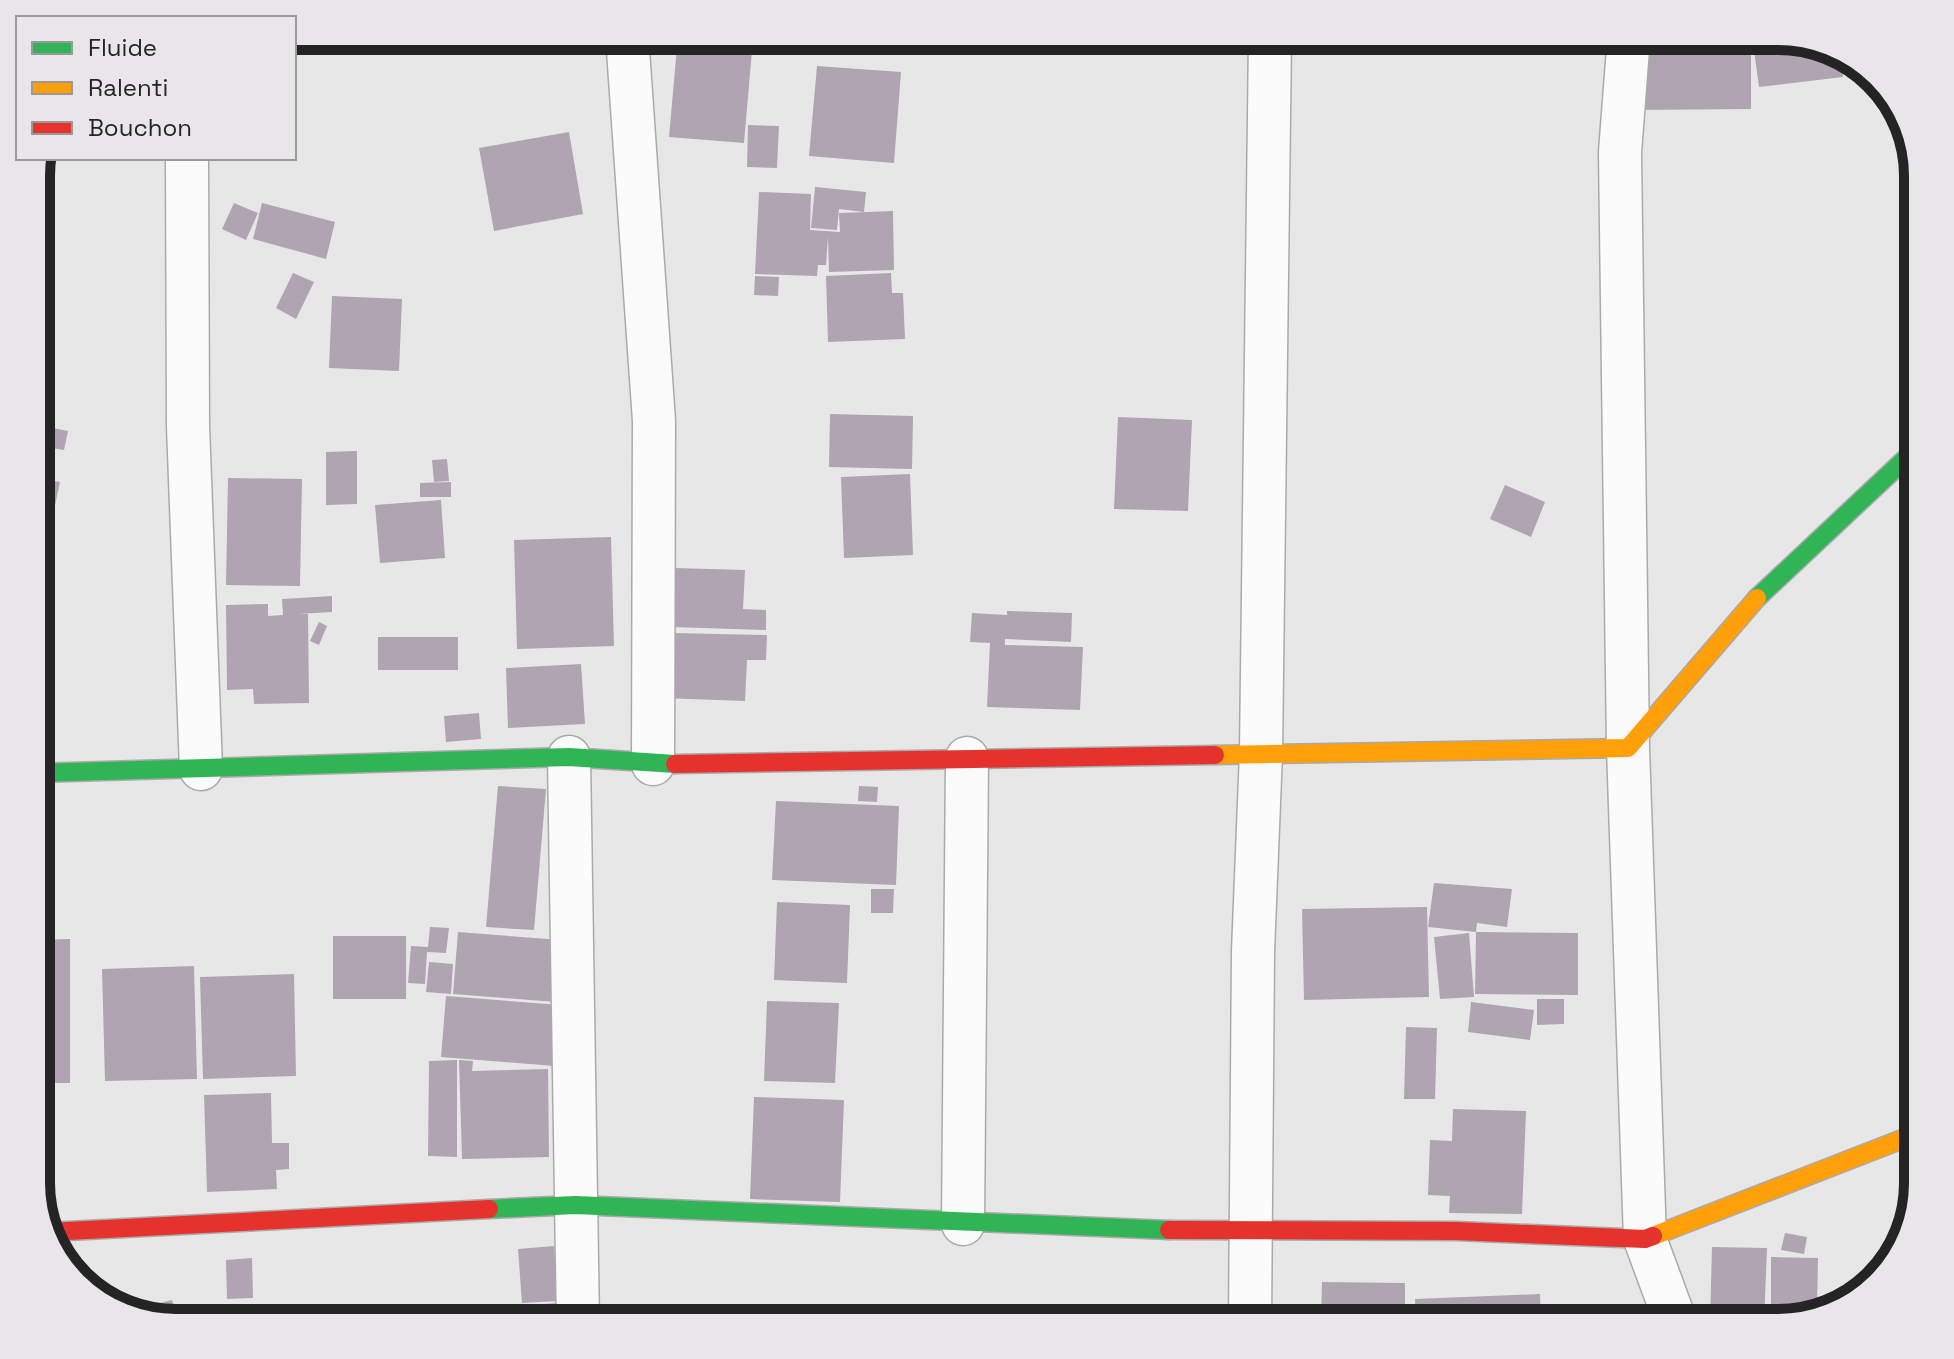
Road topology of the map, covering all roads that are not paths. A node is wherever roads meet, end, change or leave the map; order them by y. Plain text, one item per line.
1 (628, 50) edge
2 (1270, 50) edge
3 (1628, 50) edge
4 (187, 160) edge
5 (1904, 460) edge
6 (1628, 748) junction
7 (1261, 753) junction
8 (569, 757) junction
9 (967, 758) junction
10 (653, 764) junction
11 (201, 769) junction
12 (50, 773) edge
13 (1904, 1138) edge
14 (575, 1205) junction
15 (963, 1224) junction
16 (60, 1231) edge
17 (1252, 1233) junction
18 (1645, 1239) junction
19 (578, 1309) edge
20 (1250, 1309) edge
21 (1671, 1309) edge

1 - 10 street
2 - 7 street
3 - 6 street
4 - 11 street
5 - 6 street
6 - 7 street
6 - 18 street
7 - 9 street
7 - 17 street
8 - 10 street
8 - 11 street
8 - 14 street
9 - 10 street
9 - 15 street
11 - 12 street
13 - 18 street
14 - 15 street
14 - 16 street
14 - 19 street
15 - 17 street
17 - 18 street
17 - 20 street
18 - 21 street

